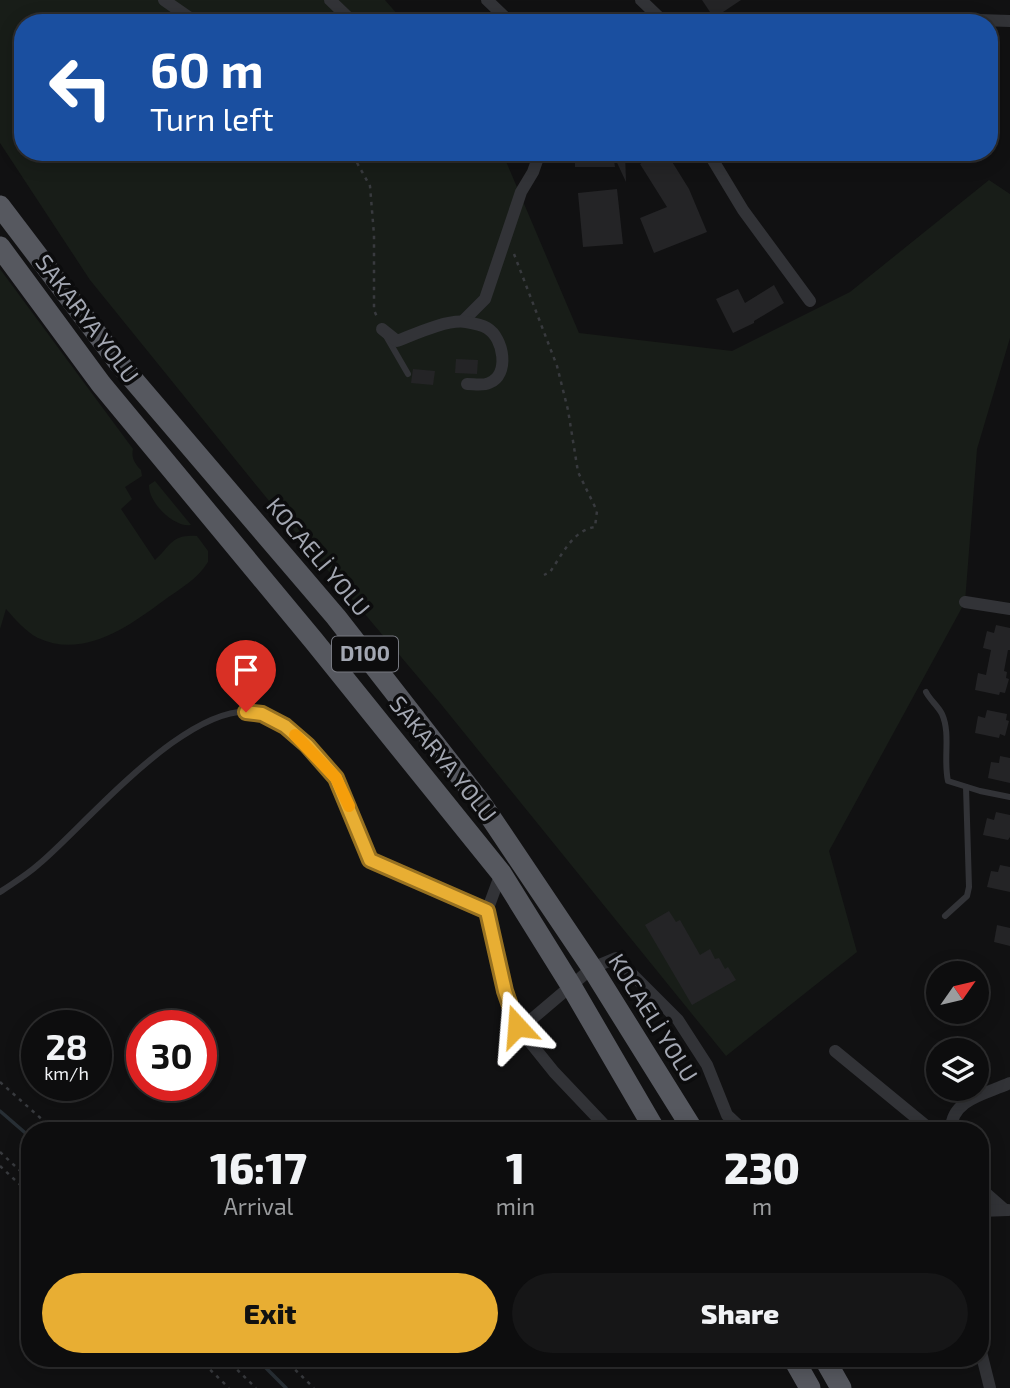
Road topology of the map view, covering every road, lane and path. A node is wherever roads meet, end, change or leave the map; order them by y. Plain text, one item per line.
1 (164, 0) edge
2 (330, 0) edge
3 (487, 0) edge
4 (641, 0) edge
5 (184, 14) edge
6 (345, 14) edge
7 (502, 14) edge
8 (656, 14) edge
9 (356, 161) edge
10 (537, 161) edge
11 (714, 161) edge
12 (0, 206) edge
13 (505, 239) junction
14 (0, 247) edge
15 (810, 301) dead end
16 (463, 321) junction
17 (382, 329) junction
18 (408, 374) dead end
19 (467, 384) dead end
20 (544, 575) dead end
21 (965, 602) dead end
22 (1010, 609) edge
23 (926, 692) dead end
24 (966, 788) junction
25 (1010, 797) edge
26 (501, 873) junction
27 (0, 892) edge
28 (487, 911) junction
29 (945, 916) dead end
30 (592, 968) junction
31 (570, 984) junction
32 (519, 1030) junction
33 (835, 1051) dead end
34 (0, 1082) edge
35 (1010, 1083) edge
36 (45, 1122) edge
37 (601, 1122) edge
38 (650, 1122) edge
39 (688, 1122) edge
40 (734, 1122) edge
41 (921, 1122) edge
42 (951, 1122) edge
43 (0, 1152) edge
44 (0, 1166) edge
45 (21, 1172) edge
46 (21, 1186) edge
47 (989, 1195) edge
48 (1008, 1210) edge
49 (989, 1211) edge
50 (207, 1367) edge
51 (234, 1367) edge
52 (292, 1367) edge
53 (798, 1367) edge
54 (829, 1367) edge
55 (985, 1367) edge
56 (229, 1388) edge
57 (256, 1388) edge
58 (314, 1388) edge
59 (810, 1388) edge
60 (841, 1388) edge
61 (990, 1388) edge

1 - 5 street
2 - 6 street
3 - 7 street
4 - 8 street
9 - 17 path
10 - 13 street
11 - 15 street
12 - 30 highway, KOCAELİ YOLU / D100
13 - 16 street
13 - 20 path
14 - 26 highway, SAKARYA YOLU / D100
16 - 17 street
16 - 19 street
17 - 18 lane
21 - 22 street
23 - 24 lane
24 - 25 lane
24 - 29 lane
26 - 28 street
26 - 31 highway, SAKARYA YOLU / D100
27 - 28 lane
28 - 32 street
30 - 31 street
30 - 39 highway, KOCAELİ YOLU / D100
30 - 40 street
31 - 32 street
31 - 38 highway, SAKARYA YOLU / D100
32 - 37 street
33 - 41 street
34 - 36 path
35 - 42 street
43 - 45 path
44 - 46 path
47 - 48 street
48 - 49 street
50 - 56 path
51 - 57 path
52 - 58 path
53 - 59 highway
54 - 60 highway
55 - 61 street

